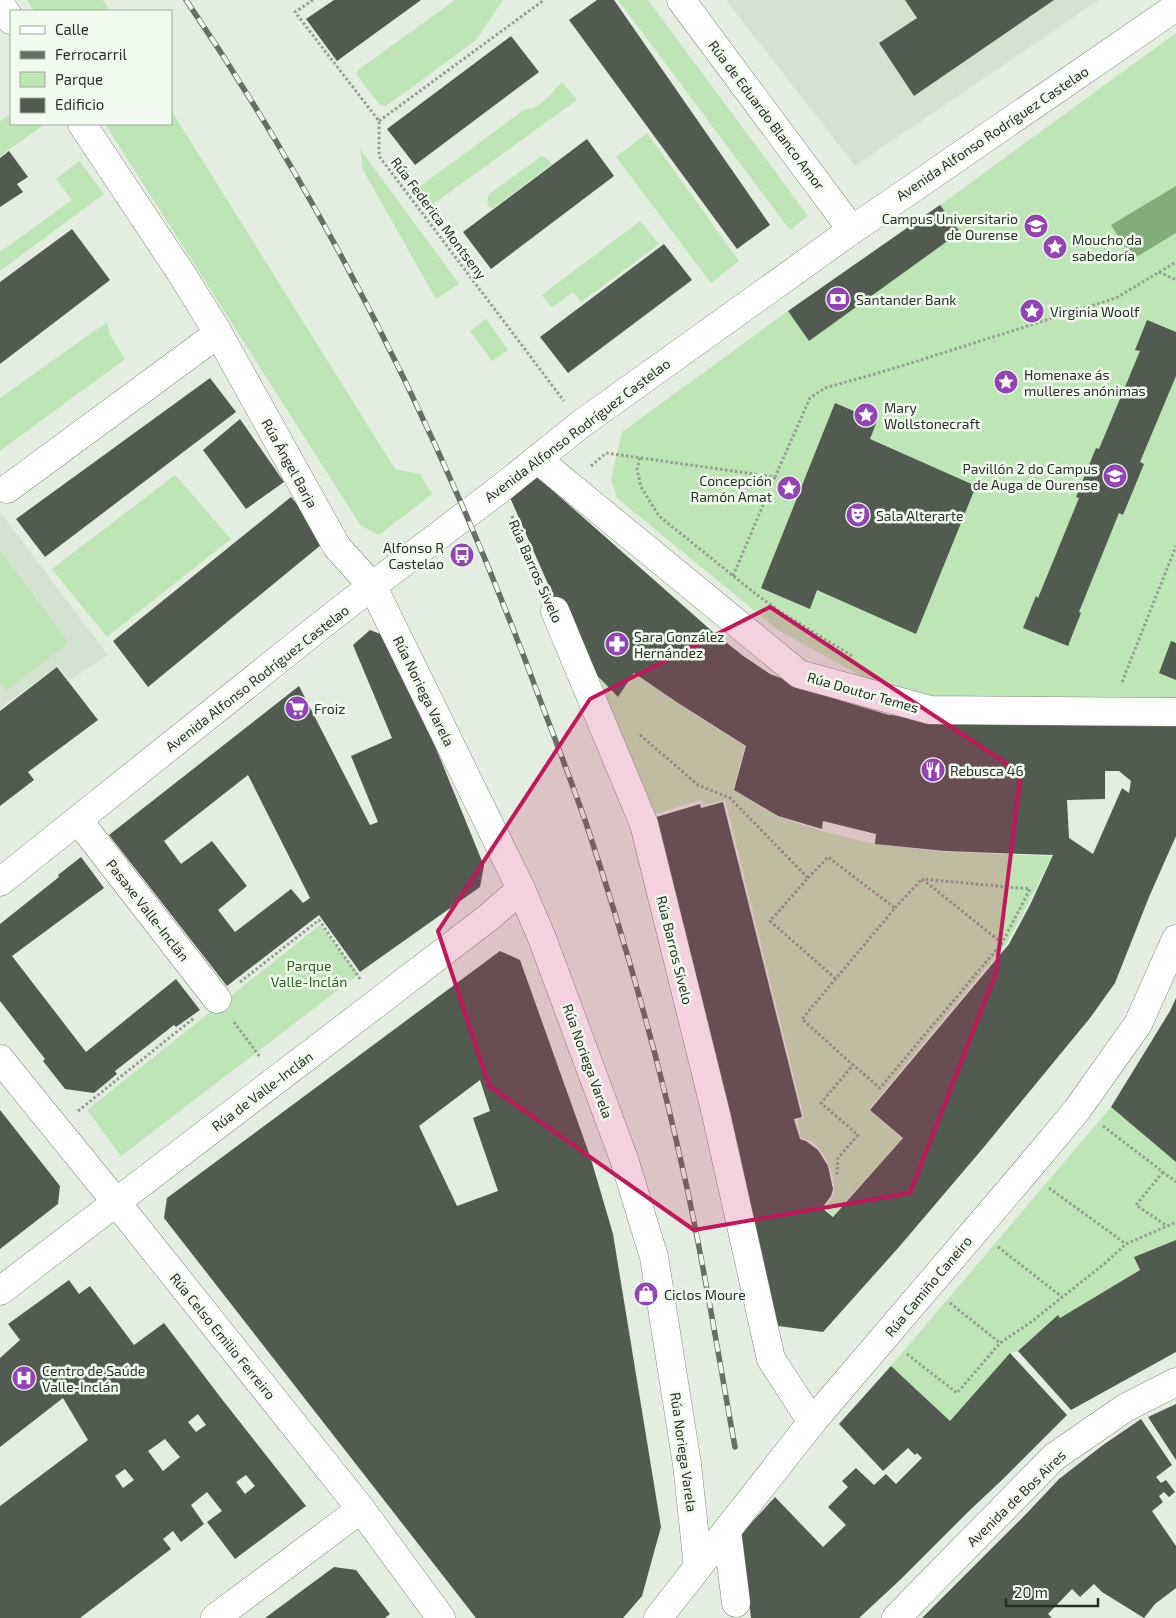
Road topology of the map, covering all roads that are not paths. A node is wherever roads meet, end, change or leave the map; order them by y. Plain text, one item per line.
1 (681, 0) edge
2 (0, 4) edge
3 (1176, 7) edge
4 (10, 19) edge
5 (83, 125) edge
6 (852, 230) junction
7 (217, 331) junction
8 (537, 459) junction
9 (7, 489) dead end
10 (373, 587) junction
11 (554, 611) road end
12 (1176, 712) edge
13 (78, 820) junction
14 (0, 882) edge
15 (521, 889) junction
16 (1176, 939) edge
17 (217, 999) road end
18 (0, 1059) edge
19 (116, 1202) junction
20 (0, 1291) edge
21 (1176, 1382) edge
22 (812, 1422) junction
23 (361, 1509) junction
24 (727, 1531) junction
25 (698, 1567) junction
26 (736, 1604) dead end
27 (215, 1618) edge
28 (441, 1618) edge
29 (658, 1618) edge
30 (896, 1618) edge

1 - 6 street, Rúa de Eduardo Blanco Amor
2 - 4 street
3 - 6 street, Avenida Alfonso Rodríguez Castelao
5 - 7 street, Rúa Ángel Barja
6 - 8 street, Avenida Alfonso Rodríguez Castelao
7 - 9 street
7 - 10 street, Rúa Ángel Barja
8 - 10 street, Avenida Alfonso Rodríguez Castelao
8 - 12 street, Rúa Doutor Temes
10 - 13 street, Avenida Alfonso Rodríguez Castelao
10 - 15 street, Rúa Noriega Varela
11 - 22 street, Rúa Barros Sivelo
13 - 14 street, Avenida Alfonso Rodríguez Castelao
13 - 17 street, Pasaxe Valle-Inclán
15 - 19 street, Rúa de Valle-Inclán
15 - 25 street, Rúa Noriega Varela
16 - 22 street, Rúa Camiño Caneiro
18 - 19 street, Rúa Celso Emilio Ferreiro
19 - 20 street, Rúa de Valle-Inclán
19 - 23 street, Rúa Celso Emilio Ferreiro
21 - 30 street, Avenida de Bos Aires
22 - 24 street, Rúa Camiño Caneiro
23 - 27 street
23 - 28 street, Rúa Celso Emilio Ferreiro
24 - 25 street, Rúa Camiño Caneiro
24 - 26 street
25 - 29 street, Rúa Camiño Caneiro

